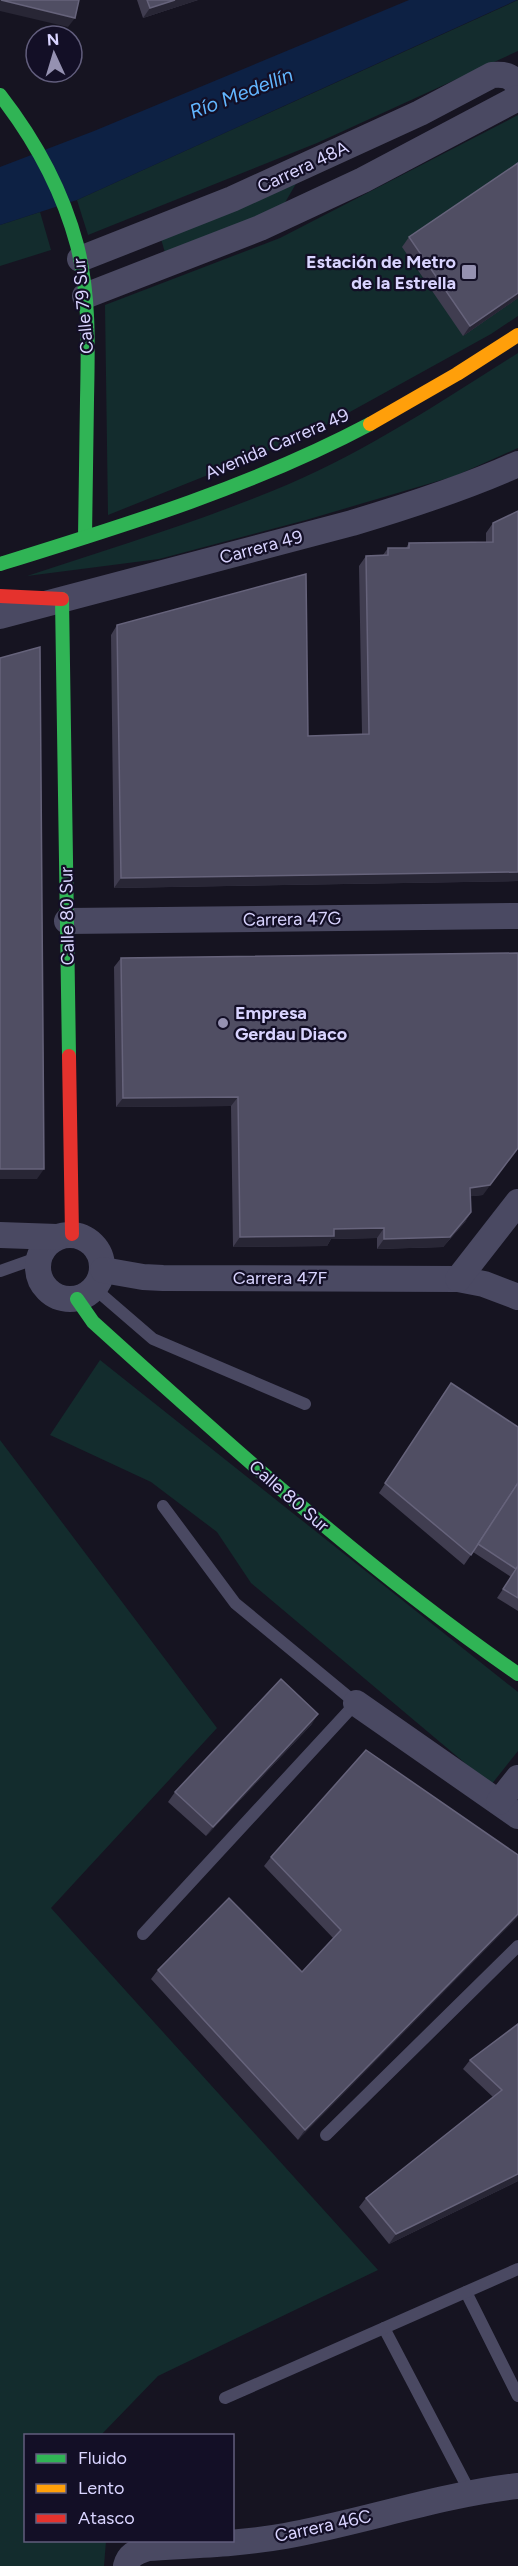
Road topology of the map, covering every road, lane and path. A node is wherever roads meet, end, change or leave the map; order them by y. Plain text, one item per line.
1 (518, 86) edge
2 (0, 95) edge
3 (518, 99) edge
4 (150, 233) junction
5 (80, 260) junction
6 (162, 266) junction
7 (85, 296) junction
8 (518, 335) edge
9 (518, 464) edge
10 (85, 537) junction
11 (0, 564) edge
12 (0, 596) edge
13 (62, 598) junction
14 (0, 616) edge
15 (518, 916) edge
16 (67, 921) junction
17 (518, 1202) edge
18 (0, 1235) edge
19 (65, 1236) junction
20 (40, 1257) junction
21 (0, 1271) edge
22 (458, 1279) junction
23 (91, 1286) junction
24 (518, 1297) edge
25 (305, 1404) dead end
26 (164, 1506) dead end
27 (518, 1674) edge
28 (356, 1703) junction
29 (518, 1778) edge
30 (508, 1809) edge
31 (142, 1934) dead end
32 (518, 1946) edge
33 (326, 2135) dead end
34 (518, 2269) edge
35 (466, 2292) junction
36 (384, 2328) junction
37 (518, 2396) edge
38 (225, 2398) dead end
39 (518, 2486) edge
40 (471, 2493) junction
41 (230, 2542) edge
42 (234, 2542) edge
43 (127, 2562) edge

1 - 4 street, Carrera 48A
2 - 5 main road, Calle 79 Sur
3 - 6 street, Carrera 48A
4 - 5 street, Carrera 48A
4 - 6 street
5 - 7 main road, Calle 79 Sur
6 - 7 street, Carrera 48A
7 - 10 main road, Calle 79 Sur
8 - 10 main road, Avenida Carrera 49
9 - 13 street, Carrera 49
10 - 11 main road, Avenida Carrera 49
12 - 13 main road
13 - 14 street, Carrera 49
13 - 16 main road, Calle 80 Sur
15 - 16 street, Carrera 47G
16 - 19 main road, Calle 80 Sur
17 - 22 street
18 - 19 street
19 - 20 street
19 - 23 street
20 - 21 lane
20 - 23 street
22 - 23 street, Carrera 47F
22 - 24 street
23 - 25 lane
23 - 27 main road, Calle 80 Sur
26 - 28 lane
28 - 30 street
28 - 31 lane
29 - 30 street
32 - 33 lane
34 - 35 lane
35 - 36 lane
35 - 37 lane
36 - 38 lane
36 - 40 lane
39 - 40 street, Carrera 46C
40 - 42 street, Carrera 46C
41 - 43 street, Carrera 46C

